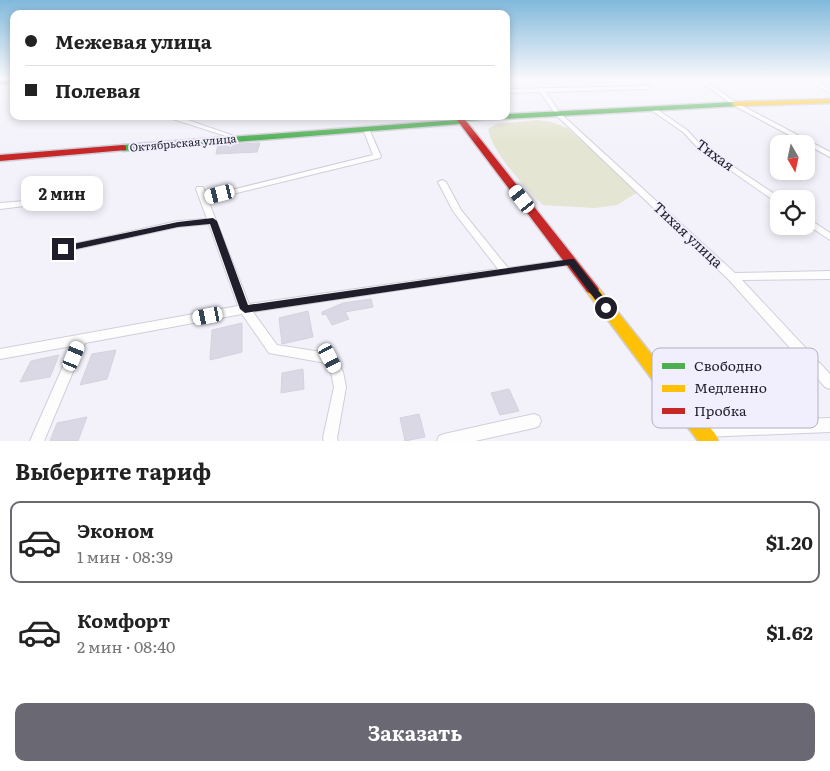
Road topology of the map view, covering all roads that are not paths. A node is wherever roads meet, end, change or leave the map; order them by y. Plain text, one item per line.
1 (549, 101) edge
2 (730, 101) edge
3 (830, 101) edge
4 (735, 104) junction
5 (653, 109) junction
6 (558, 114) junction
7 (510, 116) edge
8 (183, 120) edge
9 (442, 120) edge
10 (461, 120) edge
11 (366, 129) junction
12 (237, 138) junction
13 (830, 155) edge
14 (0, 158) edge
15 (442, 182) dead end
16 (770, 194) edge
17 (38, 202) dead end
18 (0, 206) edge
19 (213, 221) junction
20 (815, 227) edge
21 (830, 238) edge
22 (63, 249) dead end
23 (571, 262) junction
24 (505, 271) junction
25 (830, 275) edge
26 (732, 277) junction
27 (245, 309) junction
28 (81, 339) junction
29 (797, 348) edge
30 (0, 354) edge
31 (652, 367) edge
32 (818, 371) edge
33 (830, 384) edge
34 (534, 422) dead end
35 (796, 428) edge
36 (705, 436) edge
37 (37, 441) edge
38 (331, 441) edge
39 (444, 441) edge

1 - 6 street, Тихая улица
2 - 4 street
3 - 4 street, Октябрьская улица
4 - 5 street, Октябрьская улица
4 - 13 street
5 - 6 street, Октябрьская улица
5 - 16 street, Тихая
6 - 7 street, Октябрьская улица
6 - 26 street, Тихая улица
8 - 12 street
9 - 11 street, Октябрьская улица
10 - 23 street
11 - 12 street, Октябрьская улица
11 - 19 street
12 - 14 street, Октябрьская улица
15 - 24 street
17 - 18 street
19 - 22 street
19 - 27 street
20 - 21 street
23 - 24 street
23 - 31 street
24 - 27 street
25 - 26 street
26 - 29 street, Тихая улица
27 - 28 street
27 - 38 street
28 - 30 street
28 - 37 street
32 - 33 street, Тихая улица
34 - 39 street
35 - 36 street

